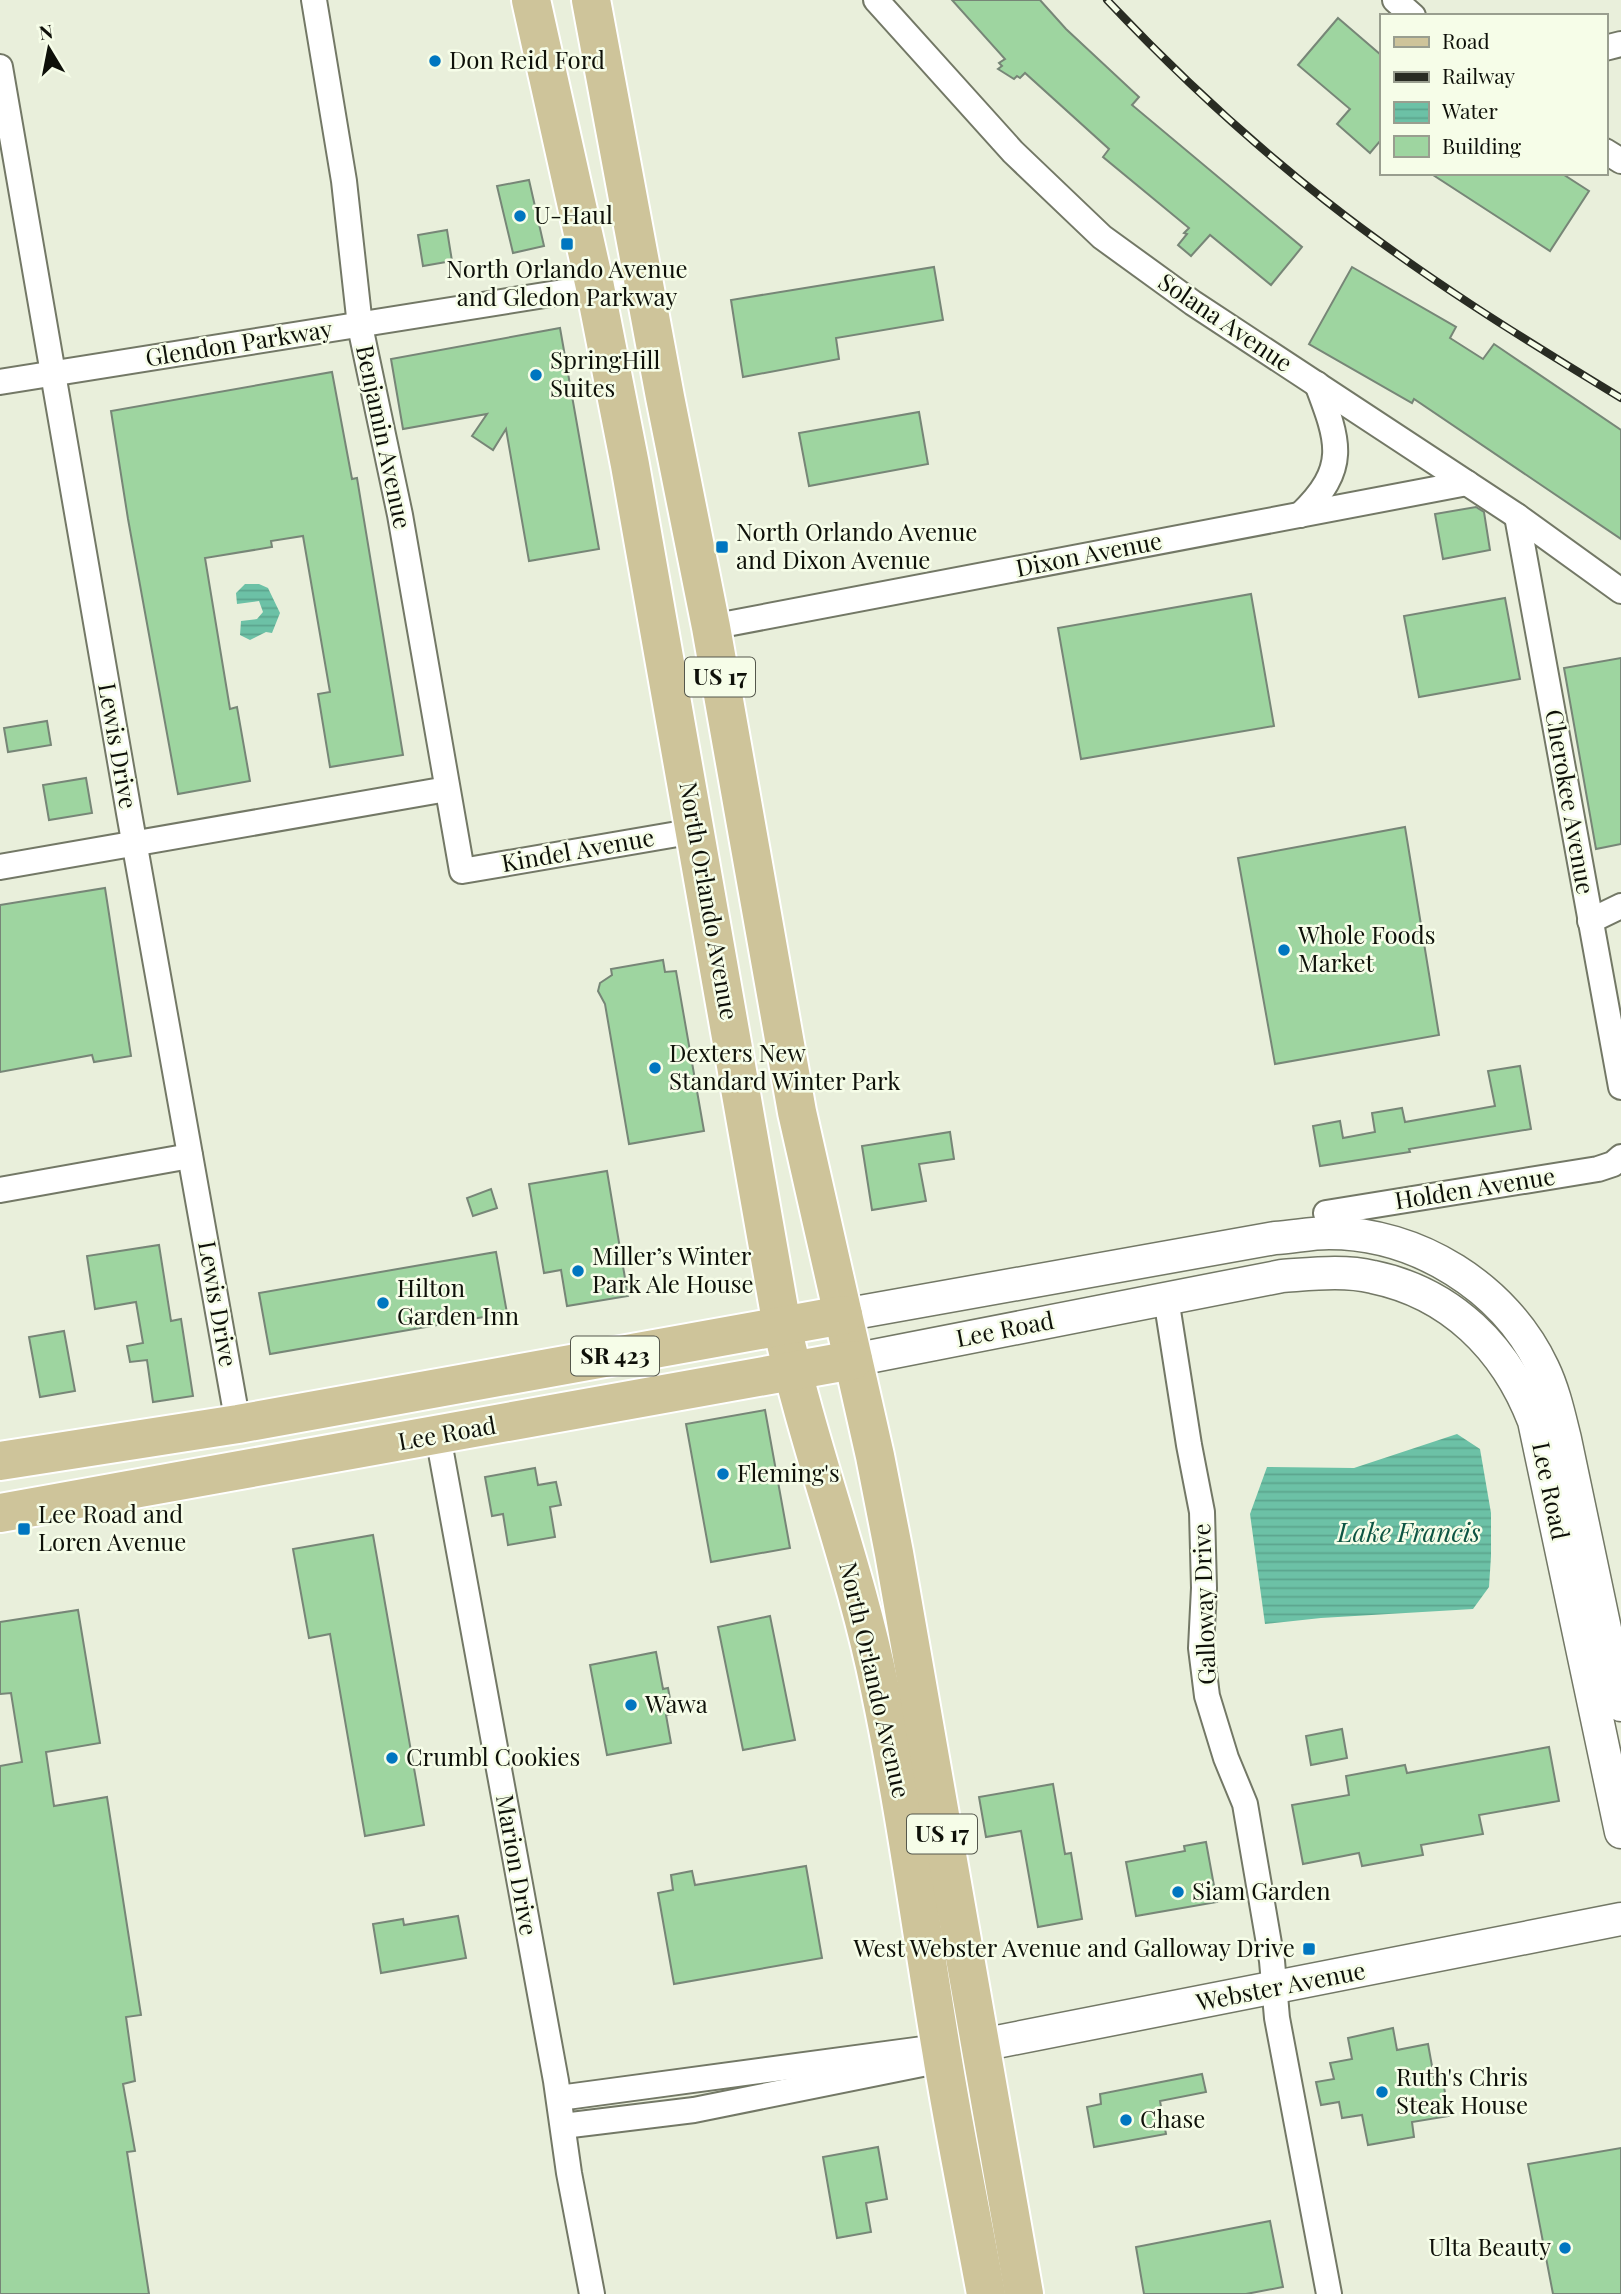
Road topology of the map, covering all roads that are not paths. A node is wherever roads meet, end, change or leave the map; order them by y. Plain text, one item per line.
1 (314, 0) edge
2 (531, 0) edge
3 (591, 0) edge
4 (876, 0) edge
5 (1395, 0) edge
6 (1411, 14) edge
7 (0, 67) edge
8 (645, 279) junction
9 (595, 287) junction
10 (360, 326) junction
11 (52, 373) junction
12 (0, 382) edge
13 (1317, 384) junction
14 (1467, 483) junction
15 (1300, 515) junction
16 (1517, 516) junction
17 (1621, 592) edge
18 (712, 627) junction
19 (447, 789) junction
20 (695, 831) junction
21 (134, 844) junction
22 (0, 867) edge
23 (462, 872) joint
24 (703, 876) junction
25 (1621, 906) edge
26 (1590, 921) junction
27 (769, 959) junction
28 (1621, 1087) edge
29 (190, 1156) junction
30 (1621, 1157) edge
31 (0, 1190) edge
32 (1326, 1213) dead end
33 (1275, 1238) junction
34 (1282, 1276) junction
35 (1166, 1298) junction
36 (843, 1315) junction
37 (782, 1326) junction
38 (853, 1360) junction
39 (792, 1372) junction
40 (238, 1424) junction
41 (438, 1436) junction
42 (0, 1461) edge
43 (182, 1479) junction
44 (0, 1513) edge
45 (1577, 1557) junction
46 (1621, 1705) edge
47 (1621, 1832) edge
48 (1621, 1919) edge
49 (1274, 1989) junction
50 (979, 2046) junction
51 (941, 2052) junction
52 (688, 2080) junction
53 (559, 2098) junction
54 (694, 2110) junction
55 (563, 2126) junction
56 (592, 2294) edge
57 (986, 2294) edge
58 (1024, 2294) edge
59 (1329, 2294) edge

1 - 10 street, Benjamin Avenue
2 - 9 main road, North Orlando Avenue / US 17
3 - 8 main road, North Orlando Avenue / US 17
4 - 13 street, Solana Avenue
5 - 6 street
7 - 11 street, Lewis Drive
8 - 9 street, Glendon Parkway
8 - 18 main road, North Orlando Avenue / US 17
9 - 10 street, Glendon Parkway
9 - 20 main road, North Orlando Avenue / US 17
10 - 11 street, Glendon Parkway
10 - 19 street, Benjamin Avenue
11 - 12 street, Glendon Parkway
11 - 21 street, Lewis Drive
13 - 14 street, Solana Avenue
13 - 15 street
14 - 15 street, Dixon Avenue
14 - 16 street, Solana Avenue
15 - 18 street, Dixon Avenue
16 - 17 street, Solana Avenue
16 - 26 street, Cherokee Avenue
18 - 27 main road, North Orlando Avenue / US 17
19 - 21 street
19 - 23 street, Benjamin Avenue
20 - 23 street, Kindel Avenue
20 - 24 main road, North Orlando Avenue / US 17
21 - 22 street
21 - 29 street, Lewis Drive
24 - 27 main road
24 - 37 main road, North Orlando Avenue / US 17
25 - 26 street
26 - 28 street, Cherokee Avenue
27 - 36 main road, North Orlando Avenue / US 17
29 - 31 street
29 - 40 street, Lewis Drive
30 - 32 street, Holden Avenue
33 - 34 street
33 - 36 street, Lee Road
33 - 45 street, Lee Road
34 - 35 street, Lee Road
34 - 45 street, Lee Road
35 - 38 street, Lee Road
35 - 49 street, Galloway Drive
36 - 37 main road, Lee Road / SR 423
36 - 38 main road, North Orlando Avenue / US 17
37 - 39 main road, North Orlando Avenue / US 17
37 - 40 main road, Lee Road / SR 423
38 - 39 main road, Lee Road / SR 423
38 - 50 main road, North Orlando Avenue / US 17
39 - 41 main road, Lee Road / SR 423
39 - 51 main road, North Orlando Avenue / US 17
40 - 42 main road, Lee Road / SR 423
40 - 43 main road
41 - 43 main road, Lee Road / SR 423
41 - 53 street, Marion Drive
43 - 44 main road, Lee Road / SR 423
45 - 46 street, Lee Road
45 - 47 street, Lee Road
48 - 49 street, Webster Avenue
49 - 50 street, Webster Avenue
49 - 59 street, Galloway Drive
50 - 51 street, Webster Avenue
50 - 58 main road, North Orlando Avenue / US 17
51 - 52 street
51 - 54 street
51 - 57 main road, North Orlando Avenue / US 17
52 - 53 street
52 - 54 street
53 - 55 street, Marion Drive
54 - 55 street
55 - 56 street, Marion Drive

